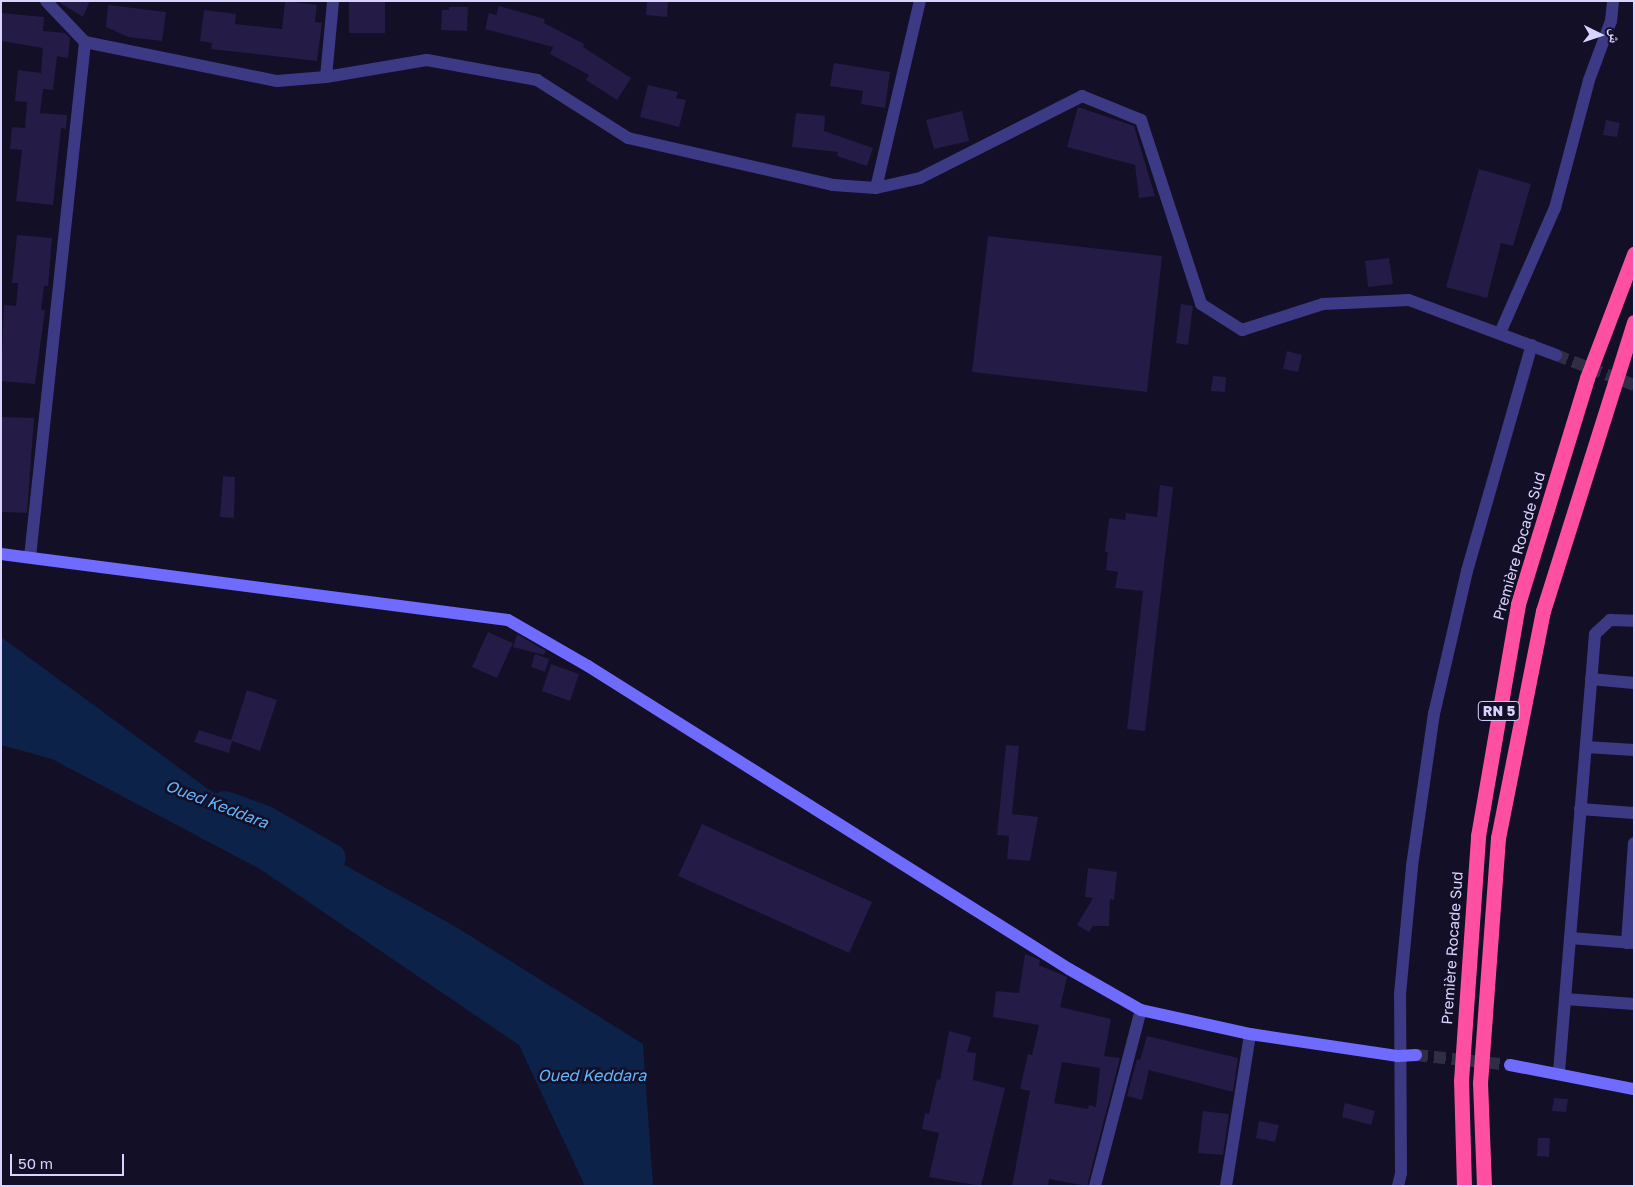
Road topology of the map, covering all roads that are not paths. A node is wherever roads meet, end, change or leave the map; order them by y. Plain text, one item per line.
1 (46, 1) edge
2 (333, 1) edge
3 (920, 1) edge
4 (1613, 1) edge
5 (85, 42) junction
6 (326, 77) junction
7 (876, 188) junction
8 (1634, 254) edge
9 (1634, 322) edge
10 (1500, 333) junction
11 (1532, 345) junction
12 (1556, 355) tunnel mouth
13 (1, 554) edge
14 (30, 557) junction
15 (1634, 621) edge
16 (1591, 679) junction
17 (1634, 683) edge
18 (1586, 747) junction
19 (1634, 750) edge
20 (1580, 810) junction
21 (1634, 813) edge
22 (1634, 843) edge
23 (1570, 938) junction
24 (1630, 943) edge
25 (1565, 998) junction
26 (1634, 1004) edge
27 (1141, 1010) junction
28 (1250, 1034) junction
29 (1398, 1056) junction
30 (1416, 1056) tunnel mouth
31 (1510, 1065) tunnel mouth
32 (1559, 1072) junction
33 (1634, 1089) edge
34 (1095, 1186) edge
35 (1226, 1186) edge
36 (1398, 1186) edge
37 (1464, 1186) edge
38 (1484, 1186) edge

1 - 5 street
2 - 6 street
3 - 7 street
4 - 10 street
5 - 6 street
5 - 14 street
6 - 7 street
7 - 10 street
8 - 37 highway, Première Rocade Sud / RN 5
9 - 38 highway, RN 5
10 - 11 street
11 - 12 street
11 - 29 street
13 - 14 main road
14 - 27 main road
15 - 16 street
16 - 17 street
16 - 18 street
18 - 19 street
18 - 20 street
20 - 21 street
20 - 23 street
22 - 24 street
23 - 24 street
23 - 25 street
25 - 26 street
25 - 32 street
27 - 28 main road
27 - 34 street
28 - 29 main road
28 - 35 street
29 - 30 main road
29 - 36 street
31 - 32 main road
32 - 33 main road

